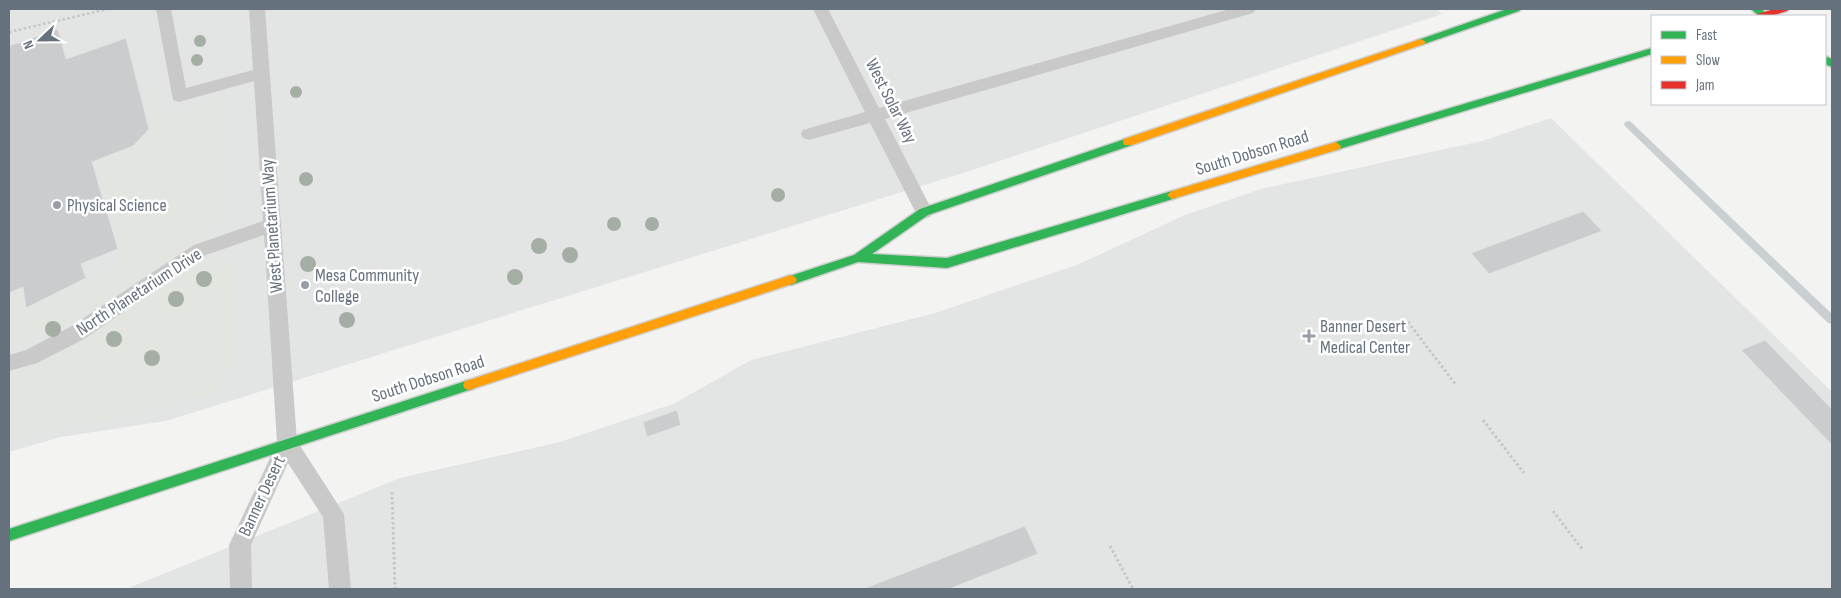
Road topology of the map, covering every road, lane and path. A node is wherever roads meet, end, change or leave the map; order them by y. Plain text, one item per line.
1 (108, 9) edge
2 (163, 9) edge
3 (257, 9) edge
4 (822, 9) edge
5 (1248, 9) edge
6 (1516, 9) edge
7 (1784, 9) edge
8 (1761, 14) edge
9 (9, 32) edge
10 (1651, 51) edge
11 (262, 73) junction
12 (876, 115) junction
13 (809, 134) dead end
14 (924, 212) junction
15 (272, 225) junction
16 (858, 258) junction
17 (1408, 322) dead end
18 (9, 363) edge
19 (1456, 385) dead end
20 (1484, 420) dead end
21 (287, 443) junction
22 (1524, 473) dead end
23 (392, 492) dead end
24 (1553, 511) dead end
25 (9, 535) edge
26 (1110, 546) dead end
27 (1582, 549) dead end
28 (241, 589) edge
29 (340, 589) edge
30 (395, 589) edge
31 (1133, 589) edge

1 - 9 path
2 - 11 lane
3 - 11 lane, West Planetarium Way
4 - 12 lane, West Solar Way
5 - 12 lane
6 - 14 main road, South Dobson Road
7 - 8 main road
10 - 16 main road, South Dobson Road
11 - 15 lane, West Planetarium Way
12 - 13 lane
12 - 14 lane, West Solar Way
14 - 16 main road, South Dobson Road
15 - 18 lane, North Planetarium Drive
15 - 21 lane, West Planetarium Way
16 - 21 main road, South Dobson Road
17 - 19 path
20 - 22 path
21 - 25 main road, South Dobson Road
21 - 28 lane, Banner Desert
21 - 29 lane, Banner Desert
23 - 30 path
24 - 27 path
26 - 31 path

